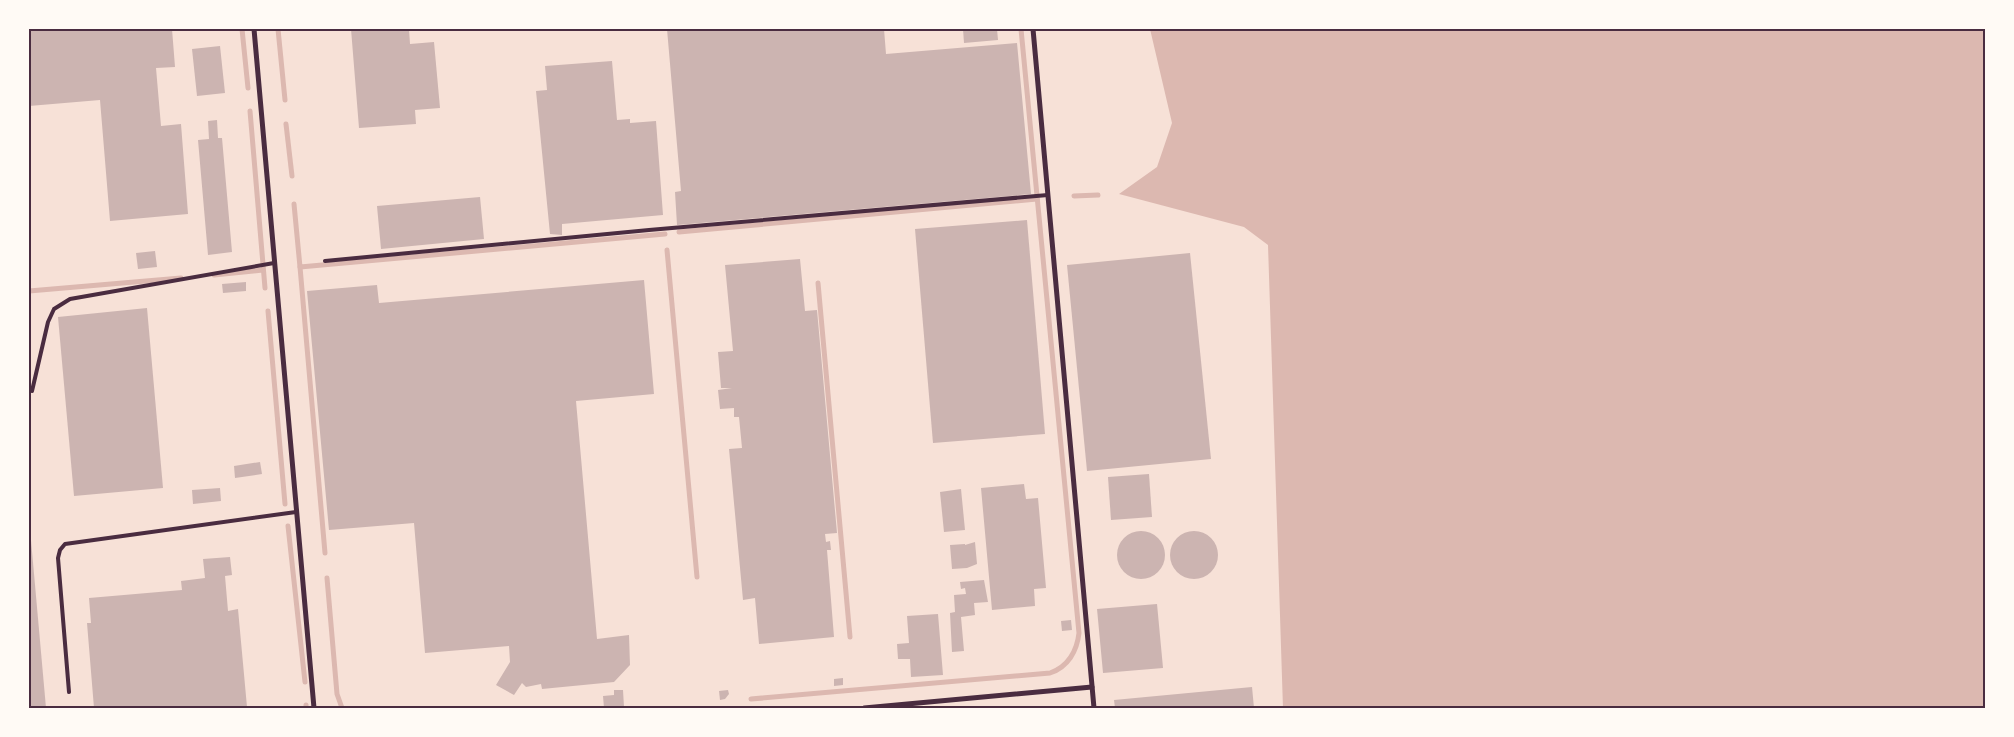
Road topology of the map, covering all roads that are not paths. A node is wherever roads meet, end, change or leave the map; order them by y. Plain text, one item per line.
1 (254, 29) edge
2 (1033, 29) edge
3 (1048, 195) junction
4 (325, 262) dead end
5 (274, 263) junction
6 (32, 391) dead end
7 (296, 512) junction
8 (1092, 687) junction
9 (69, 692) dead end
10 (314, 708) edge
11 (864, 708) edge
12 (1094, 708) edge

1 - 5 street
2 - 3 street
3 - 4 lane
3 - 8 street
5 - 6 lane
5 - 7 street
7 - 9 lane
7 - 10 street
8 - 11 street
8 - 12 street

